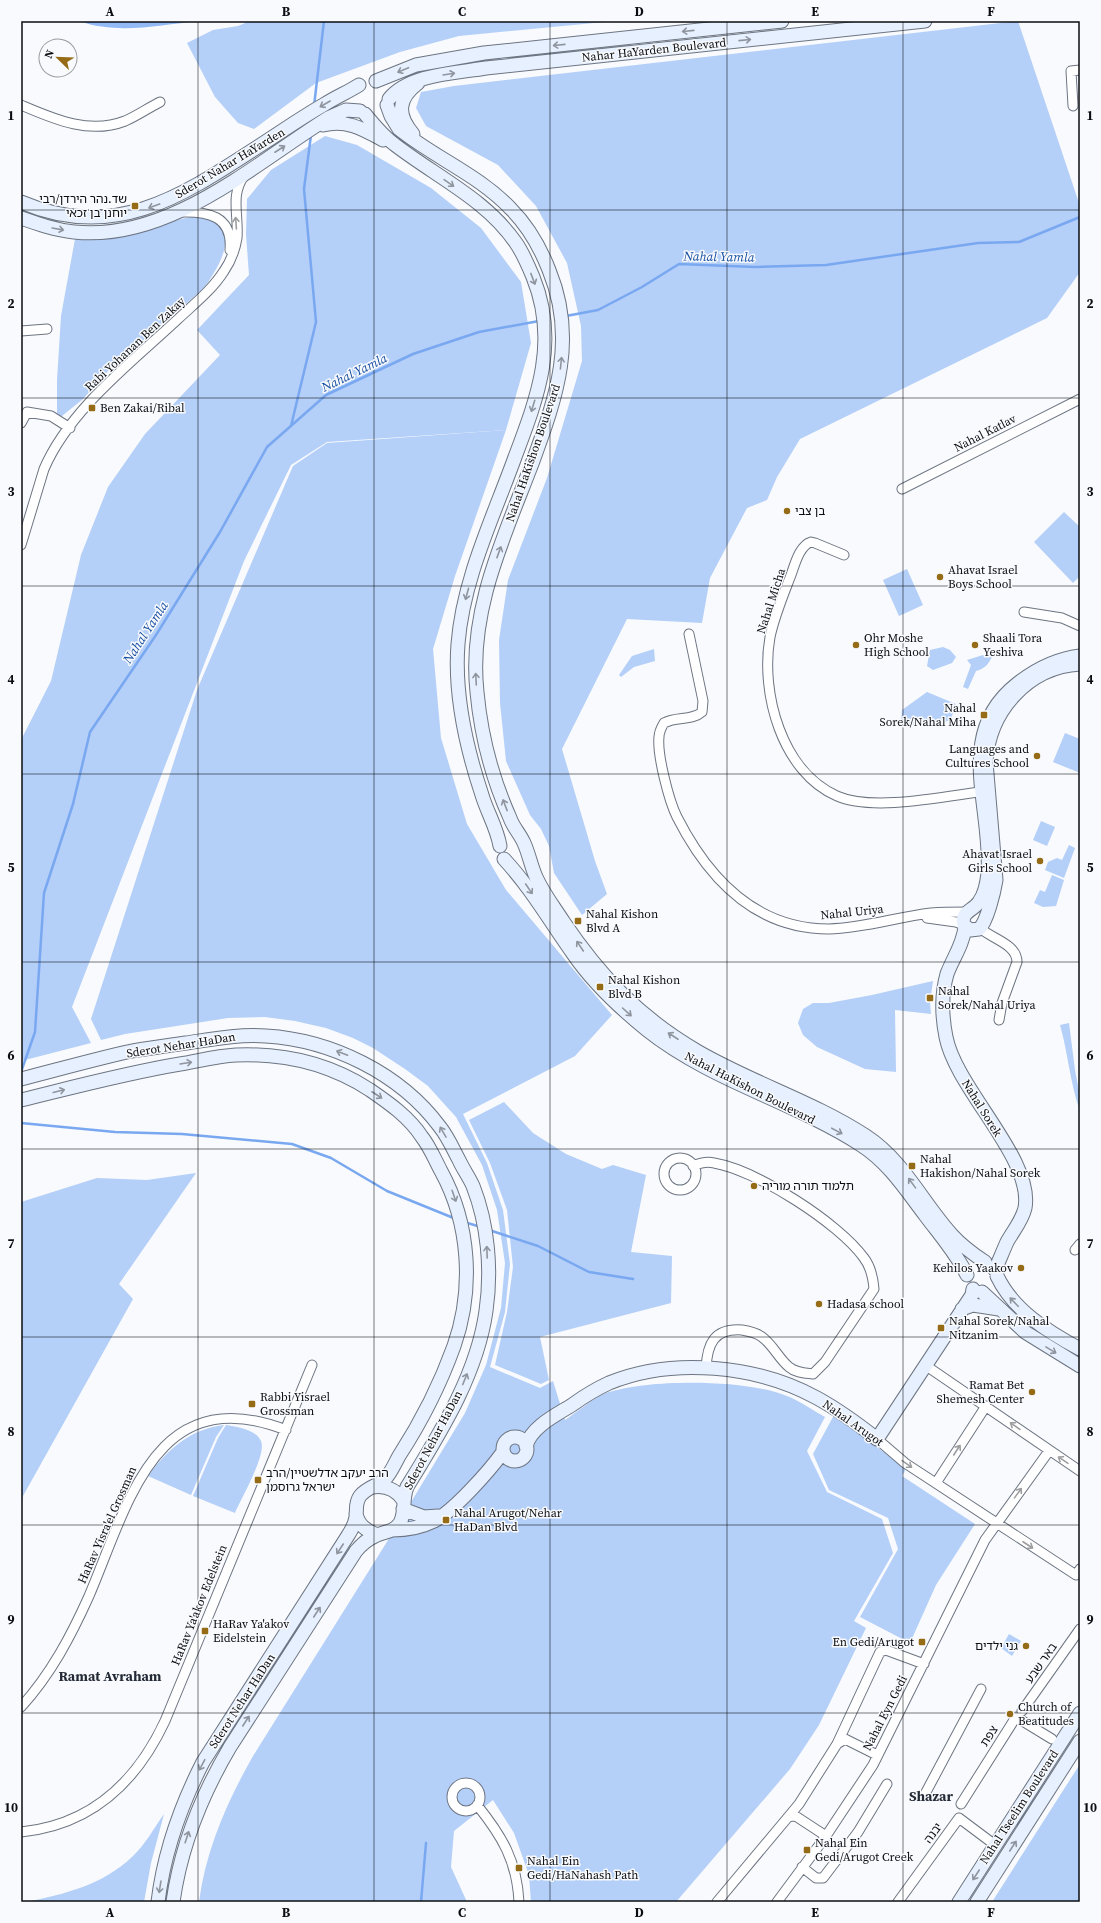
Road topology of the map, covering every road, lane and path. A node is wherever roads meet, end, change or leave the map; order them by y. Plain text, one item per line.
1 (782, 21) edge
2 (925, 21) edge
3 (1080, 70) edge
4 (426, 79) junction
5 (376, 81) junction
6 (360, 85) junction
7 (160, 102) dead end
8 (388, 102) junction
9 (21, 105) edge
10 (1073, 106) dead end
11 (362, 113) junction
12 (312, 128) junction
13 (424, 146) junction
14 (417, 161) junction
15 (248, 170) junction
16 (21, 202) edge
17 (178, 212) junction
18 (21, 218) edge
19 (223, 273) junction
20 (46, 329) dead end
21 (21, 331) edge
22 (1080, 399) edge
23 (21, 422) edge
24 (70, 428) junction
25 (902, 489) dead end
26 (21, 545) edge
27 (844, 556) dead end
28 (1024, 612) dead end
29 (1080, 626) edge
30 (688, 634) dead end
31 (1080, 656) edge
32 (1080, 664) edge
33 (984, 792) junction
34 (524, 845) junction
35 (500, 846) junction
36 (504, 859) junction
37 (969, 911) junction
38 (912, 917) junction
39 (965, 926) junction
40 (981, 926) junction
41 (944, 994) junction
42 (999, 1020) dead end
43 (21, 1079) edge
44 (21, 1100) edge
45 (693, 1166) dead end
46 (991, 1268) junction
47 (967, 1275) junction
48 (977, 1290) junction
49 (962, 1309) junction
50 (998, 1309) junction
51 (1080, 1349) edge
52 (312, 1365) dead end
53 (925, 1365) junction
54 (1080, 1366) edge
55 (706, 1369) junction
56 (986, 1406) junction
57 (286, 1430) junction
58 (877, 1439) junction
59 (523, 1442) junction
60 (1050, 1451) junction
61 (508, 1456) junction
62 (1080, 1471) edge
63 (936, 1482) junction
64 (372, 1487) junction
65 (403, 1505) junction
66 (356, 1514) junction
67 (444, 1514) junction
68 (995, 1524) junction
69 (392, 1530) junction
70 (376, 1535) junction
71 (1078, 1572) edge
72 (1080, 1629) edge
73 (924, 1664) junction
74 (981, 1689) dead end
75 (21, 1707) edge
76 (1022, 1711) dead end
77 (1080, 1713) edge
78 (1052, 1738) dead end
79 (1080, 1741) edge
80 (837, 1744) junction
81 (878, 1755) junction
82 (887, 1784) dead end
83 (924, 1794) dead end
84 (960, 1804) dead end
85 (477, 1805) dead end
86 (789, 1817) junction
87 (21, 1832) edge
88 (826, 1836) junction
89 (995, 1845) junction
90 (802, 1867) junction
91 (158, 1902) edge
92 (174, 1902) edge
93 (519, 1902) edge
94 (717, 1902) edge
95 (777, 1902) edge
96 (898, 1902) edge
97 (959, 1902) edge
98 (977, 1902) edge

1 -> 5 main road, Nahar HaYarden Boulevard
4 -> 2 main road, Nahar HaYarden Boulevard
3 - 10 street
4 - 8 main road, Nahar HaYarden Boulevard
4 - 13 main road
5 - 6 main road
5 - 8 main road
6 - 11 main road
6 -> 16 main road, Sderot Nahar HaYarden
7 - 9 street
8 - 11 main road
8 - 13 main road, Nahal HaKishon Boulevard
11 - 12 main road, Sderot Nahar HaYarden
11 - 14 main road, Nahal HaKishon Boulevard
12 - 14 main road
15 -> 12 main road, Sderot Nahar HaYarden
34 -> 13 main road, Nahal HaKishon Boulevard
14 -> 35 main road, Nahal HaKishon Boulevard
15 - 17 main road, Sderot Nahar HaYarden
19 -> 15 street, Rabi Yohanan Ben Zakay
18 -> 17 main road, Sderot Nahar HaYarden
17 - 19 street, Rabi Yohanan Ben Zakay
19 - 24 street, Rabi Yohanan Ben Zakay
20 - 21 street
22 - 25 street, Nahal Katlav
23 - 24 street
24 - 26 street, Rabi Yohanan Ben Zakay
27 - 33 street, Nahal Micha
28 - 29 street
30 - 38 street, Nahal Uriya
31 - 33 main road, Nahal Sorek
32 - 33 main road, Nahal Sorek
33 - 37 main road, Nahal Sorek
33 - 40 main road, Nahal Sorek
34 - 35 main road
34 - 36 main road
46 -> 34 main road, Nahal HaKishon Boulevard
35 - 36 main road
36 -> 47 main road, Nahal HaKishon Boulevard
37 - 38 street, Nahal Uriya
37 - 39 main road
37 - 40 main road
38 - 39 street, Nahal Uriya
39 - 40 main road
39 - 41 main road, Nahal Sorek
40 - 41 main road, Nahal Sorek
40 - 42 street
41 - 46 main road, Nahal Sorek
65 -> 43 main road, Sderot Nehar HaDan
44 -> 64 main road, Sderot Nehar HaDan
45 - 55 street
46 - 47 main road
46 - 48 main road
51 -> 46 main road, Nahal HaKishon Boulevard
47 - 48 main road
48 - 49 main road
48 - 50 main road
49 - 50 main road
49 - 53 main road
50 -> 54 main road
52 - 57 street, HaRav Ya'akov Edelstein
53 - 56 street
53 - 58 main road
55 - 58 main road, Nahal Arugot
55 - 59 main road, Nahal Arugot
60 -> 56 street
63 -> 56 street
57 - 75 street, HaRav Yisra'el Grosman
57 - 87 street, HaRav Ya'akov Edelstein
58 -> 63 street, Nahal Arugot
59 - 61 main road
59 - 61 main road
62 -> 60 street
68 -> 60 street, Nahal Eyn Gedi
61 - 67 main road
63 - 68 street, Nahal Arugot
64 - 65 main road, Sderot Nehar HaDan
64 - 66 main road, Sderot Nehar HaDan
65 - 67 main road
65 - 69 main road, Sderot Nehar HaDan
66 - 70 main road
66 -> 91 main road, Sderot Nehar HaDan
67 - 69 main road
68 -> 71 street, Nahal Arugot
68 - 73 street, Nahal Eyn Gedi
69 - 70 main road, Sderot Nehar HaDan
92 -> 70 main road, Sderot Nehar HaDan
72 - 76 street, באר שבע
73 - 80 street
73 - 81 street, Nahal Eyn Gedi
74 - 83 street
77 - 89 main road, Nahal Tseelim Boulevard
78 - 84 street, צפת
98 -> 79 main road, Nahal Tseelim Boulevard
80 - 81 street
80 - 86 street
81 - 88 street, Nahal Eyn Gedi
82 - 90 street
85 - 93 street
86 - 88 street
86 - 94 street
88 - 90 street, Nahal Eyn Gedi
89 - 96 street, יבנה
89 -> 97 main road, Nahal Tseelim Boulevard
90 - 95 street, Nahal Eyn Gedi

